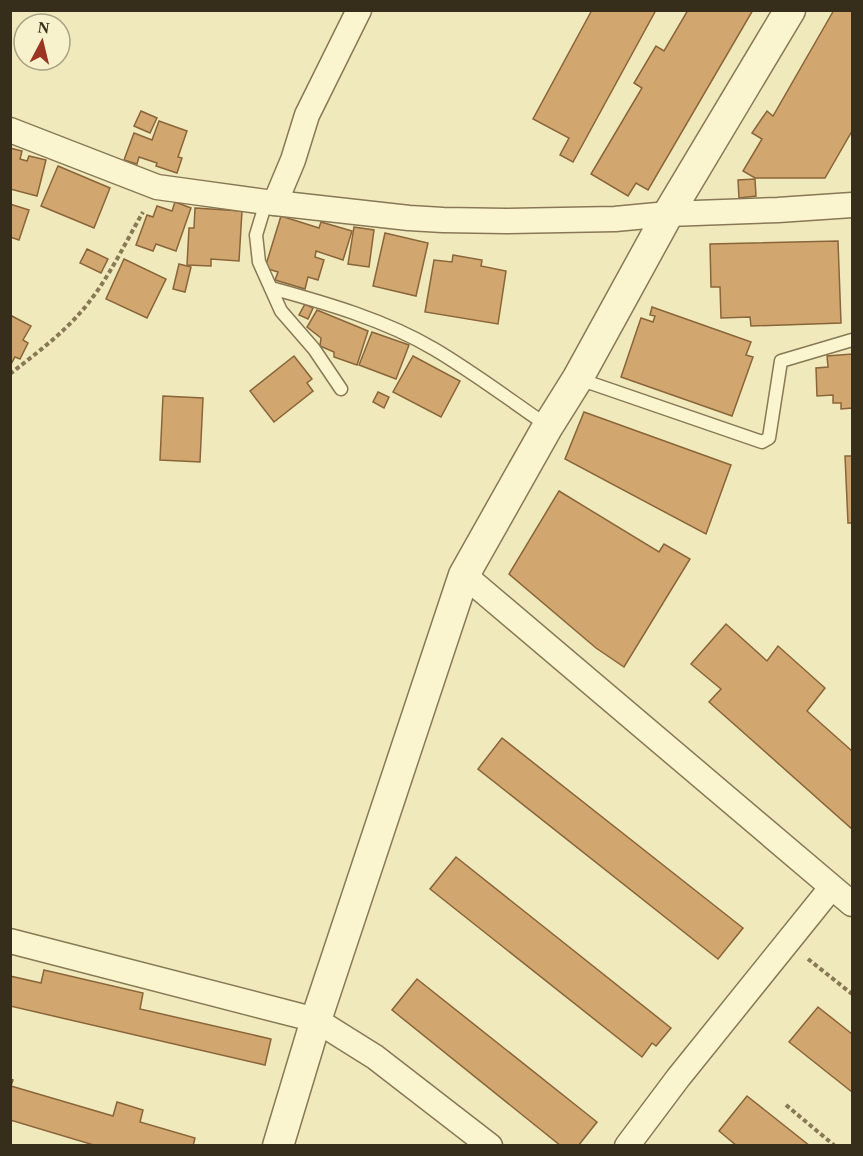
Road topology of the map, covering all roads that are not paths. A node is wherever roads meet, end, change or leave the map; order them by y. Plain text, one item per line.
1 (359, 10) edge
2 (790, 10) edge
3 (10, 130) edge
4 (270, 202) junction
5 (852, 205) edge
6 (669, 214) junction
7 (271, 288) junction
8 (852, 340) edge
9 (578, 378) junction
10 (341, 389) dead end
11 (548, 426) junction
12 (464, 575) junction
13 (831, 888) junction
14 (852, 904) edge
15 (10, 941) edge
16 (316, 1020) junction
17 (278, 1146) edge
18 (490, 1146) edge
19 (627, 1146) edge

1 - 4 street
2 - 6 street
3 - 4 street
4 - 6 street
4 - 7 lane
5 - 6 street
6 - 9 street
7 - 10 lane
7 - 11 lane
8 - 9 lane
9 - 11 street
11 - 12 street
12 - 13 street
12 - 16 street
13 - 14 street
13 - 19 street
15 - 16 street
16 - 17 street
16 - 18 street

